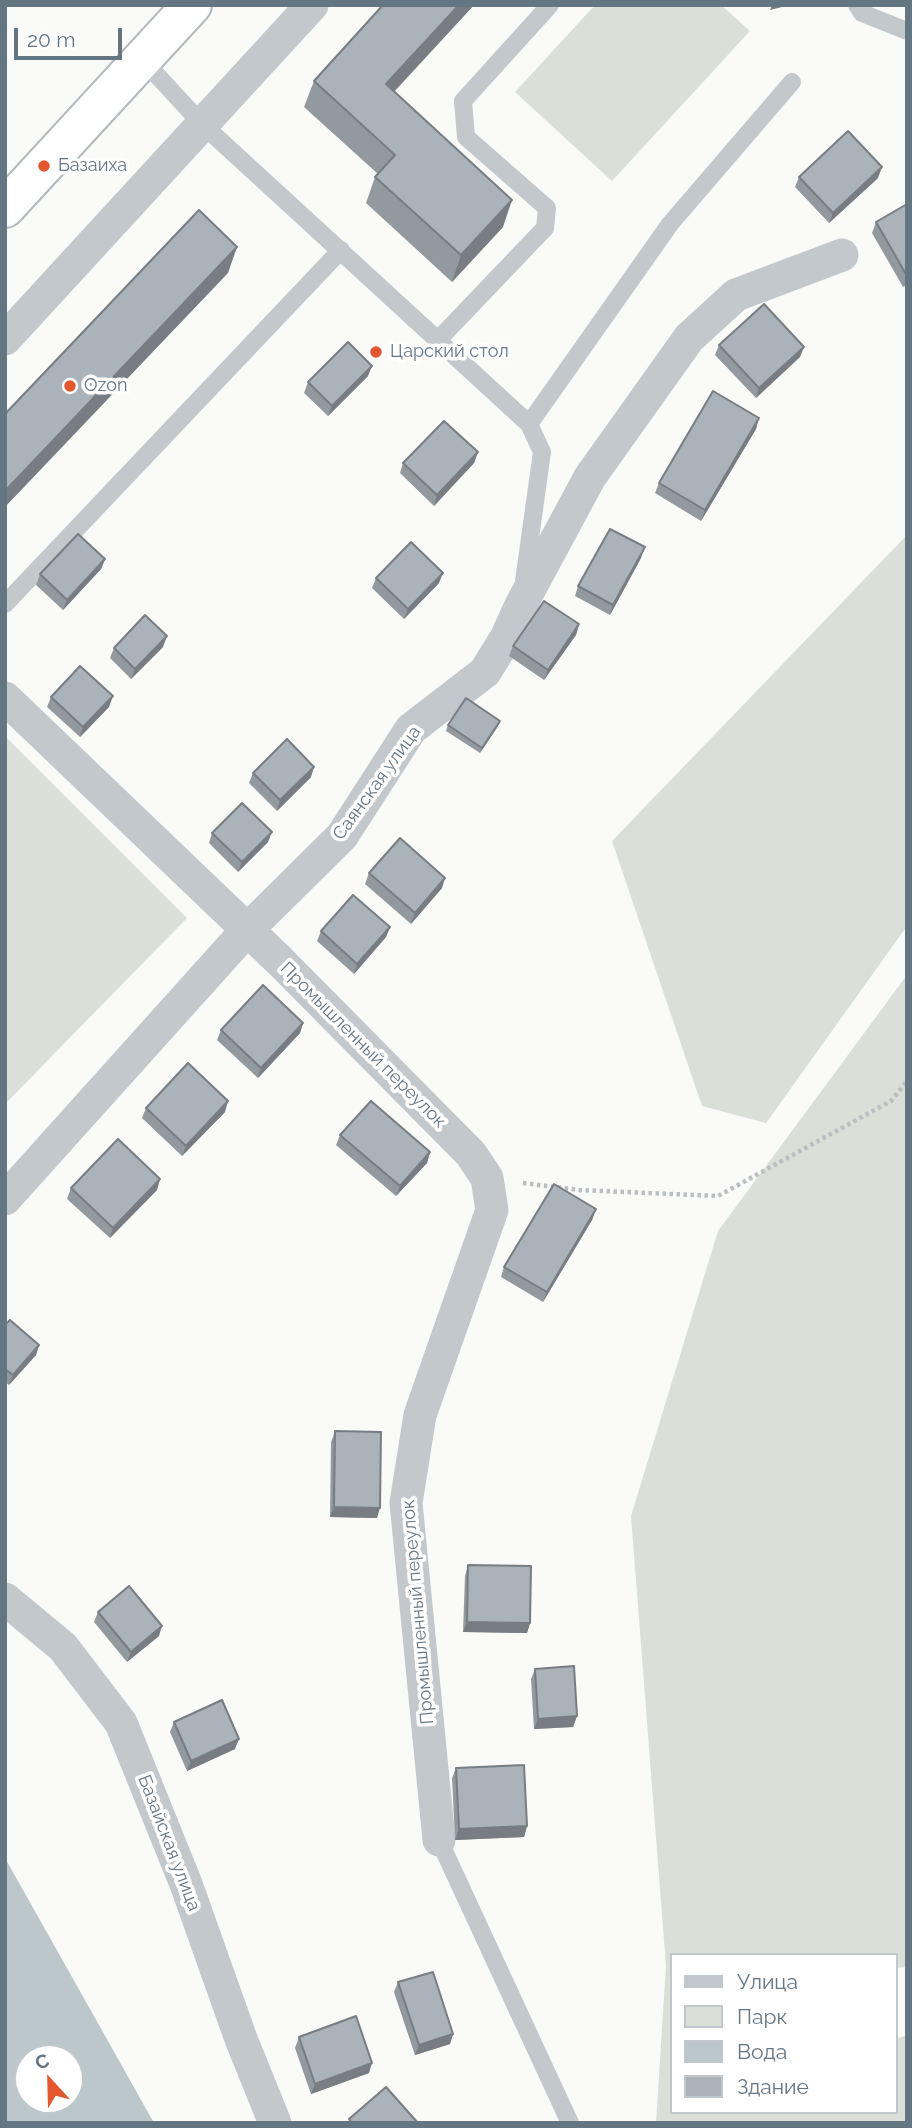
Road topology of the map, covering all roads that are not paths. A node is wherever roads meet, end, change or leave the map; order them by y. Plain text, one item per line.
1 (192, 5) edge
2 (312, 5) edge
3 (550, 5) edge
4 (857, 5) edge
5 (907, 31) edge
6 (142, 59) junction
7 (792, 82) dead end
8 (202, 124) junction
9 (5, 208) edge
10 (341, 250) junction
11 (842, 255) dead end
12 (5, 339) edge
13 (438, 340) junction
14 (529, 425) junction
15 (5, 604) edge
16 (521, 605) junction
17 (5, 698) edge
18 (246, 931) junction
19 (5, 1199) edge
20 (5, 1599) edge
21 (439, 1840) joint
22 (275, 2123) edge
23 (570, 2123) edge

1 - 6 highway
2 - 8 street
3 - 13 lane
4 - 5 lane
6 - 8 lane
6 - 9 highway
7 - 14 lane
8 - 10 lane
8 - 12 street
10 - 13 lane
10 - 15 lane
11 - 16 street, Саянская улица
13 - 14 lane
14 - 16 lane
16 - 18 street, Саянская улица
17 - 18 street, Промышленный переулок
18 - 19 street, Саянская улица
18 - 21 street, Промышленный переулок
20 - 22 street, Базайская улица
21 - 23 lane, Промышленный переулок

